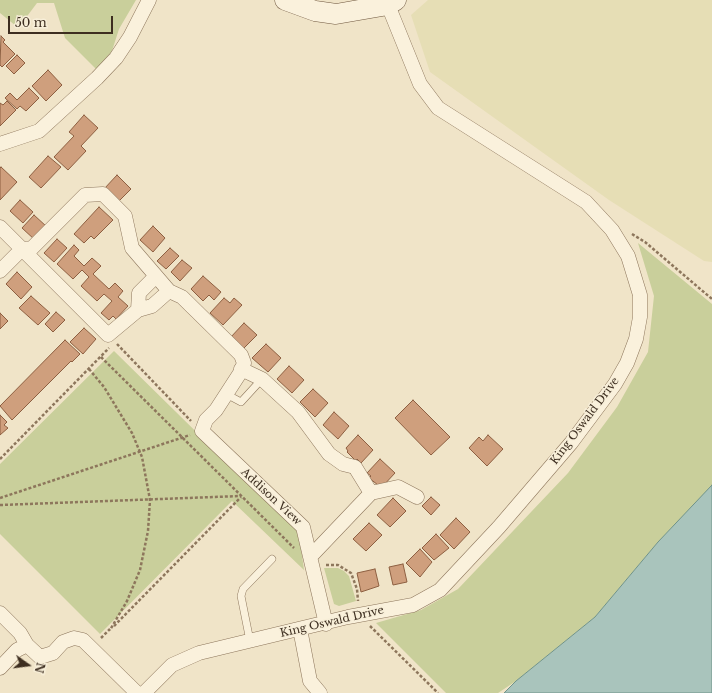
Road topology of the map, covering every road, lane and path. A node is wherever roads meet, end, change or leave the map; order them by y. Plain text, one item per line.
1 (149, 0) edge
2 (285, 0) edge
3 (392, 3) edge
4 (0, 144) edge
5 (0, 227) edge
6 (612, 230) junction
7 (22, 248) junction
8 (0, 271) edge
9 (156, 276) junction
10 (169, 291) junction
11 (712, 299) edge
12 (138, 310) junction
13 (101, 357) junction
14 (89, 369) junction
15 (242, 369) junction
16 (262, 379) junction
17 (226, 394) junction
18 (202, 431) junction
19 (182, 438) junction
20 (140, 452) junction
21 (0, 459) edge
22 (371, 493) junction
23 (241, 496) junction
24 (417, 497) dead end
25 (0, 498) edge
26 (150, 500) junction
27 (0, 506) edge
28 (272, 559) dead end
29 (312, 561) junction
30 (0, 613) edge
31 (359, 615) junction
32 (326, 624) junction
33 (110, 630) junction
34 (300, 630) junction
35 (250, 641) junction
36 (27, 645) junction
37 (91, 649) junction
38 (0, 668) edge
39 (136, 693) edge
40 (144, 693) edge
41 (320, 693) edge
42 (438, 693) edge

1 - 4 street
2 - 3 street
3 - 6 street, King Oswald Drive
5 - 7 street
6 - 11 path
6 - 31 street, King Oswald Drive
7 - 8 street
7 - 9 street
7 - 12 street
9 - 10 street
9 - 12 street
10 - 12 street
10 - 15 street
13 - 14 path
13 - 18 path
13 - 19 path
14 - 20 path
14 - 21 path
15 - 16 street
15 - 17 street
16 - 17 lane
16 - 22 street
17 - 18 street
18 - 19 path
18 - 29 street, Addison View
19 - 20 path
19 - 23 path
20 - 25 path
20 - 26 path
22 - 24 street
22 - 29 street
23 - 26 path
23 - 29 path
23 - 33 path
26 - 27 path
26 - 33 path
28 - 35 lane
29 - 31 path
29 - 32 street, Addison View
30 - 36 street
31 - 32 street, King Oswald Drive
31 - 42 path
32 - 34 street, King Oswald Drive
33 - 37 path
34 - 35 street, King Oswald Drive
34 - 41 street
35 - 40 street, King Oswald Drive
36 - 37 street
36 - 38 street
37 - 39 street

